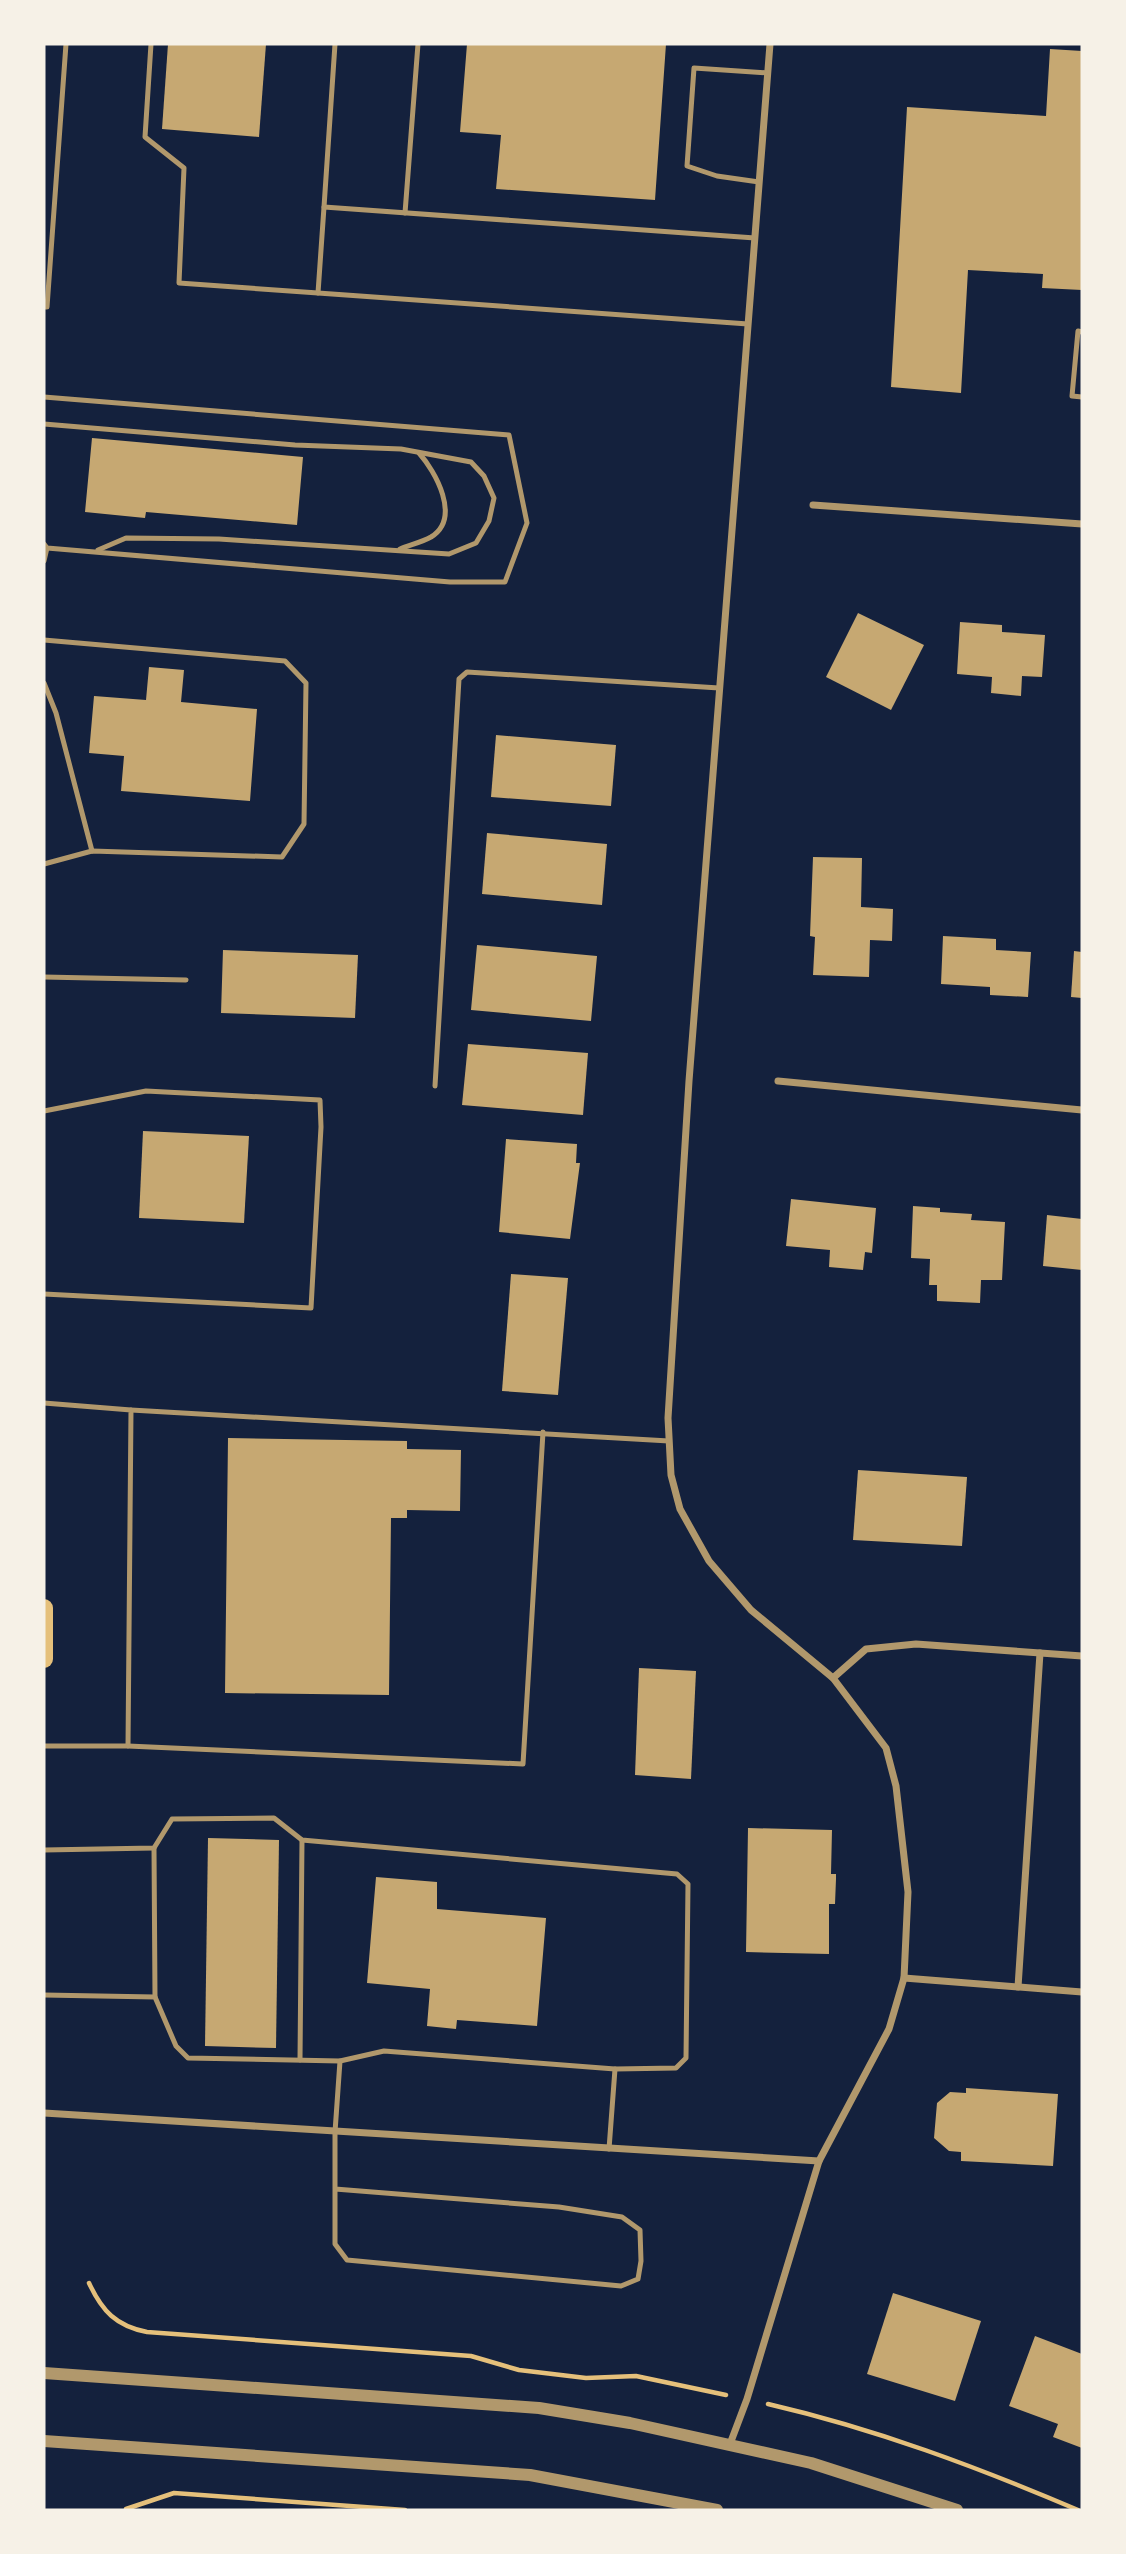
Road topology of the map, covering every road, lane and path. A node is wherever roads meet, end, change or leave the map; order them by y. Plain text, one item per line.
1 (66, 44) edge
2 (150, 44) edge
3 (335, 44) edge
4 (418, 44) edge
5 (770, 44) edge
6 (768, 73) junction
7 (759, 182) junction
8 (324, 207) junction
9 (405, 213) junction
10 (755, 238) junction
11 (318, 293) junction
12 (45, 307) edge
13 (748, 324) junction
14 (1082, 332) edge
15 (44, 397) edge
16 (1082, 397) edge
17 (44, 424) edge
18 (418, 452) junction
19 (813, 505) dead end
20 (1082, 524) edge
21 (45, 546) edge
22 (397, 550) junction
23 (96, 552) junction
24 (44, 561) edge
25 (44, 640) edge
26 (44, 683) edge
27 (719, 688) junction
28 (92, 851) junction
29 (44, 864) edge
30 (44, 977) edge
31 (186, 981) dead end
32 (778, 1081) dead end
33 (435, 1086) dead end
34 (1082, 1110) edge
35 (44, 1111) edge
36 (44, 1294) edge
37 (44, 1403) edge
38 (131, 1410) junction
39 (543, 1432) junction
40 (669, 1441) junction
41 (44, 1608) edge
42 (1040, 1653) junction
43 (1082, 1656) edge
44 (44, 1659) edge
45 (832, 1678) junction
46 (44, 1746) edge
47 (128, 1746) junction
48 (302, 1840) junction
49 (154, 1849) junction
50 (44, 1850) edge
51 (904, 1978) junction
52 (1018, 1987) junction
53 (1082, 1992) edge
54 (44, 1995) edge
55 (155, 1997) junction
56 (300, 2060) junction
57 (340, 2061) junction
58 (615, 2069) junction
59 (44, 2113) edge
60 (335, 2132) junction
61 (609, 2150) junction
62 (819, 2161) junction
63 (335, 2189) junction
64 (44, 2373) edge
65 (44, 2441) edge
66 (730, 2444) junction
67 (126, 2508) dead end
68 (405, 2510) edge
69 (717, 2510) edge
70 (957, 2510) edge

1 - 12 lane
2 - 11 lane
3 - 8 lane
4 - 9 lane
5 - 6 street
6 - 7 street
6 - 7 lane
7 - 10 street
8 - 9 lane
8 - 11 lane
9 - 10 lane
10 - 13 street
11 - 13 lane
13 - 27 street
14 - 16 lane
15 - 23 lane
17 - 18 lane
18 - 22 lane
18 - 22 lane
19 - 20 street
21 - 23 lane
21 - 24 lane
22 - 23 lane
25 - 28 lane
26 - 28 lane
27 - 33 lane
27 - 40 street
28 - 29 lane
30 - 31 lane
32 - 34 street
35 - 36 lane
37 - 38 lane
38 - 39 lane
38 - 47 lane
39 - 40 lane
39 - 47 lane
40 - 45 street
41 - 44 main road
42 - 43 street
42 - 45 street
42 - 52 street
45 - 51 street
46 - 47 lane
48 - 49 lane
48 - 56 lane
48 - 58 lane
49 - 50 lane
49 - 55 lane
51 - 52 street
51 - 62 street
52 - 53 street
54 - 55 lane
55 - 56 lane
56 - 57 lane
57 - 58 lane
57 - 60 lane
58 - 61 lane
59 - 60 street
60 - 61 street
60 - 63 lane
61 - 62 street
62 - 66 street
63 - 63 lane
64 - 66 street
65 - 69 street
66 - 70 street
67 - 68 path

